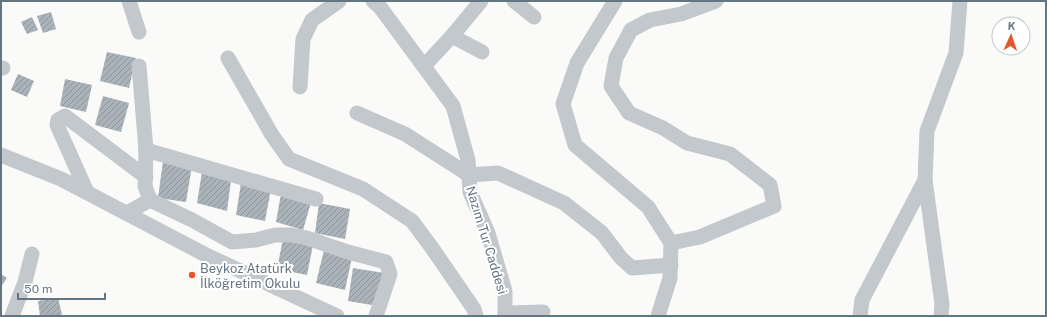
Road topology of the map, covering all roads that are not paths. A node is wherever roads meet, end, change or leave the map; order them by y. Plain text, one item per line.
1 (129, 1) edge
2 (339, 1) edge
3 (373, 1) edge
4 (481, 1) edge
5 (514, 1) edge
6 (615, 1) edge
7 (716, 1) edge
8 (960, 1) edge
9 (534, 17) dead end
10 (139, 32) dead end
11 (452, 36) junction
12 (482, 52) dead end
13 (228, 58) dead end
14 (139, 66) dead end
15 (424, 66) junction
16 (300, 87) dead end
17 (357, 112) dead end
18 (146, 150) junction
19 (1, 155) edge
20 (469, 174) junction
21 (146, 177) junction
22 (925, 180) junction
23 (87, 192) junction
24 (316, 199) dead end
25 (150, 200) junction
26 (127, 213) junction
27 (671, 243) junction
28 (32, 254) dead end
29 (671, 265) junction
30 (543, 312) dead end
31 (505, 315) edge
32 (12, 316) edge
33 (336, 316) edge
34 (376, 316) edge
35 (476, 316) edge
36 (658, 316) edge
37 (860, 316) edge
38 (941, 316) edge

1 - 10 street
2 - 16 street
3 - 15 street, Nazım Tur Caddesi
4 - 11 street
5 - 9 street
6 - 27 street
7 - 27 street
8 - 22 street
11 - 12 street
11 - 15 street
13 - 35 street
14 - 18 street
15 - 20 street, Nazım Tur Caddesi
17 - 20 street
18 - 21 street
18 - 24 street
19 - 23 street
20 - 29 street
20 - 31 street, Nazım Tur Caddesi
21 - 23 street
21 - 25 street
22 - 37 street
22 - 38 street
23 - 26 street
25 - 26 street
25 - 34 street
26 - 33 street
27 - 29 street
28 - 32 street
29 - 36 street
30 - 31 street

